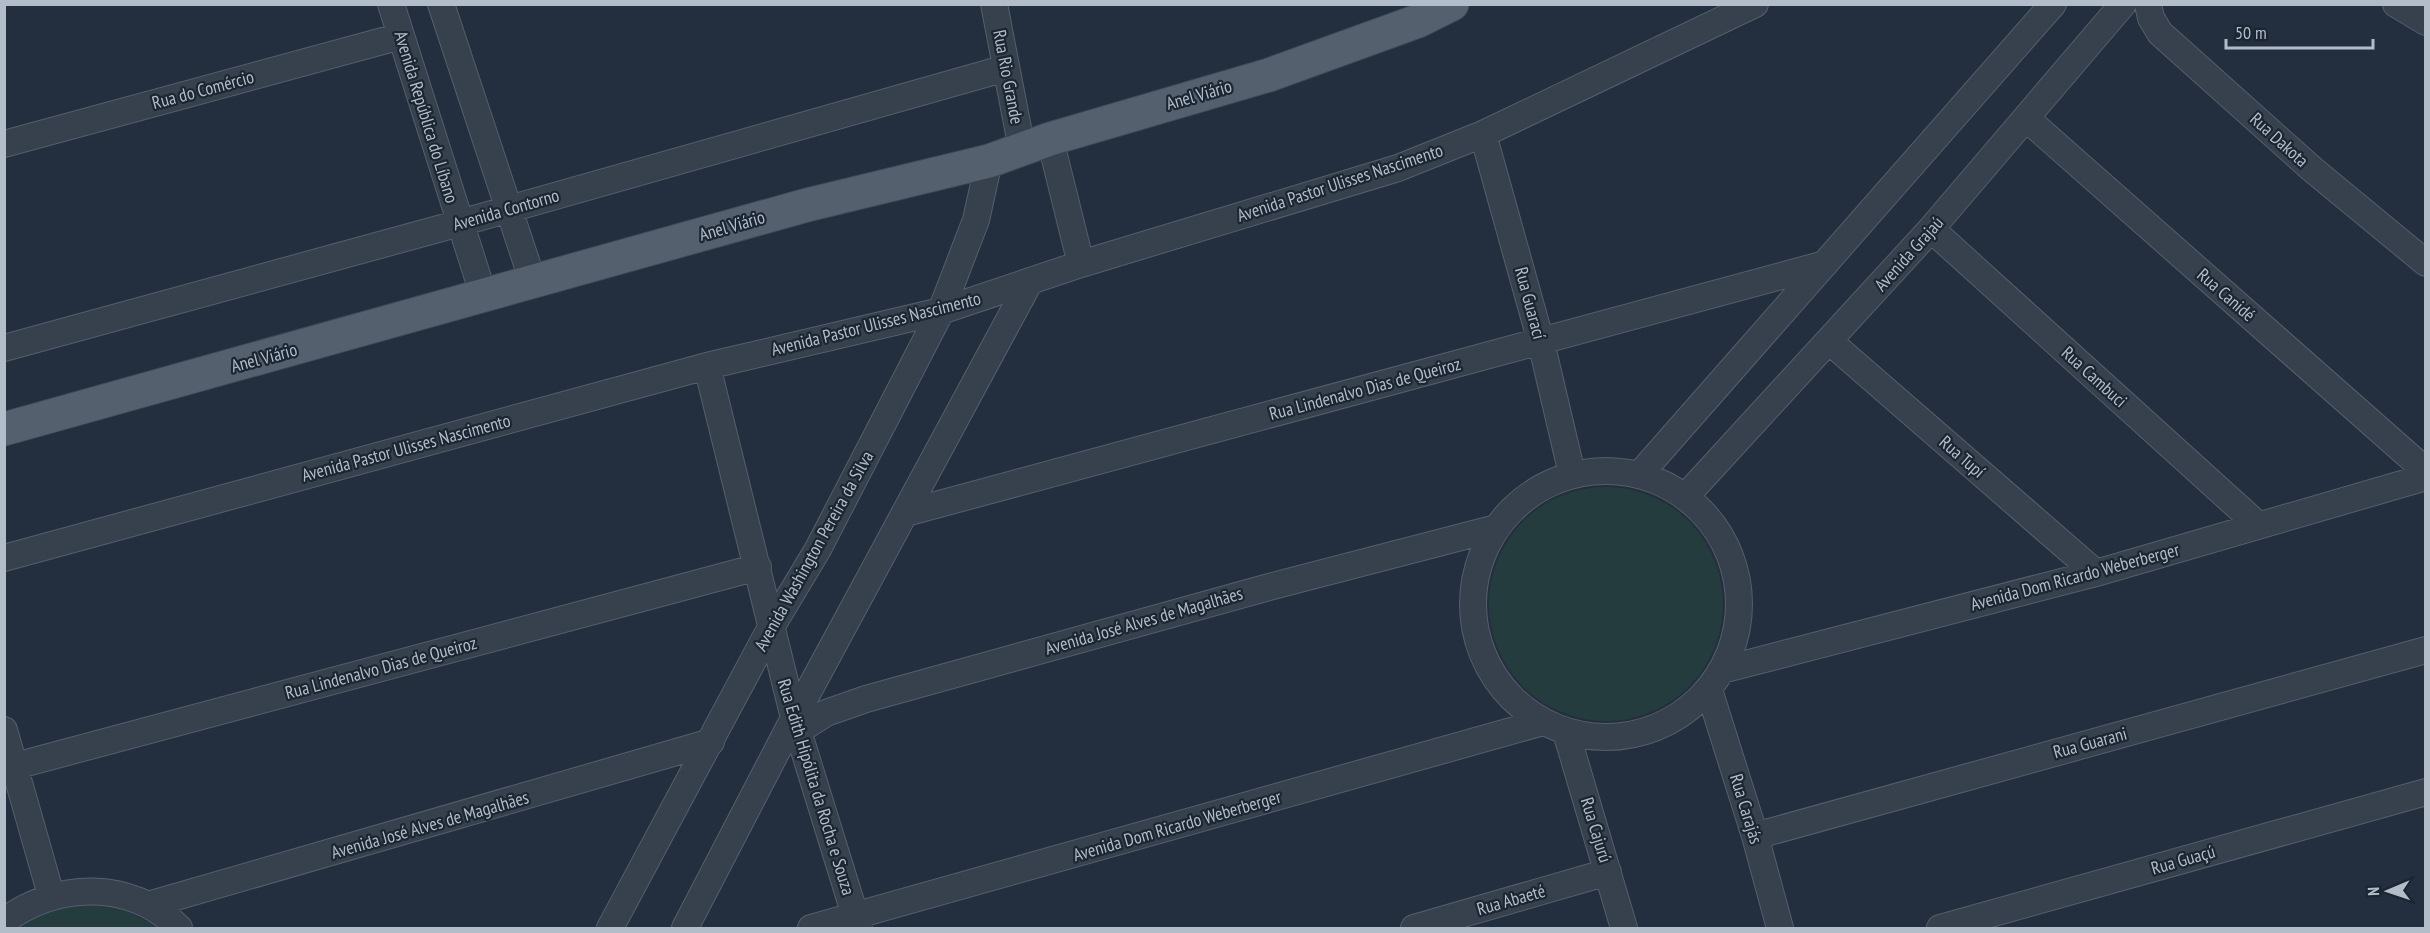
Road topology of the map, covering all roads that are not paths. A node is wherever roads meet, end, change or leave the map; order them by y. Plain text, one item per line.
1 (391, 4) edge
2 (441, 4) edge
3 (994, 4) edge
4 (1452, 4) edge
5 (1755, 4) edge
6 (2053, 4) edge
7 (2123, 4) edge
8 (2148, 4) edge
9 (2396, 4) edge
10 (2426, 22) edge
11 (401, 36) junction
12 (1006, 68) junction
13 (2027, 119) junction
14 (1483, 134) junction
15 (4, 144) edge
16 (1036, 144) junction
17 (989, 161) junction
18 (508, 209) junction
19 (460, 223) junction
20 (1931, 229) junction
21 (2426, 263) edge
22 (1081, 264) junction
23 (1825, 264) junction
24 (1030, 281) junction
25 (533, 282) junction
26 (484, 297) junction
27 (941, 311) junction
28 (1829, 341) junction
29 (1541, 342) junction
30 (4, 348) edge
31 (707, 366) junction
32 (4, 429) edge
33 (2426, 471) edge
34 (1572, 474) junction
35 (1640, 474) junction
36 (2426, 477) edge
37 (1686, 496) junction
38 (906, 513) junction
39 (2258, 525) junction
40 (1496, 528) junction
41 (4, 558) edge
42 (758, 567) junction
43 (2096, 573) junction
44 (770, 629) junction
45 (2426, 650) edge
46 (1716, 680) junction
47 (796, 725) junction
48 (1555, 727) junction
49 (4, 730) edge
50 (711, 742) junction
51 (10, 768) edge
52 (2426, 792) edge
53 (1755, 836) junction
54 (1608, 872) junction
55 (51, 895) junction
56 (148, 905) junction
57 (4, 921) edge
58 (857, 923) edge
59 (179, 928) edge
60 (610, 928) edge
61 (685, 928) edge
62 (811, 928) edge
63 (1414, 928) edge
64 (1624, 928) edge
65 (1780, 928) edge
66 (1940, 928) edge

1 - 11 street, Avenida República do Líbano
2 - 18 street
3 - 12 street, Rua Rio Grande
4 - 16 main road, Anel Viário
5 - 14 street, Avenida Pastor Ulisses Nascimento
6 - 23 street
7 - 13 street, Avenida Grajaú
8 - 21 street, Rua Dakota
9 - 10 street
11 - 15 street, Rua do Comércio
11 - 19 street, Avenida República do Líbano
12 - 16 street, Rua Rio Grande
12 - 18 street, Avenida Contorno
13 - 20 street, Avenida Grajaú
13 - 33 street, Rua Canidé
14 - 22 street, Avenida Pastor Ulisses Nascimento
14 - 29 street, Rua Guarací
16 - 17 main road, Anel Viário
16 - 22 street, Rua Rio Grande
17 - 25 main road, Anel Viário
17 - 27 street, Avenida Washington Pereira da Silva
18 - 19 street, Avenida Contorno
18 - 25 street
19 - 26 street, Avenida República do Líbano
19 - 30 street, Avenida Contorno
20 - 28 street, Avenida Grajaú
20 - 39 street, Rua Cambuci
22 - 24 street, Avenida Pastor Ulisses Nascimento
23 - 29 street, Rua Lindenalvo Dias de Queiroz
23 - 35 street
24 - 27 street, Avenida Pastor Ulisses Nascimento
24 - 38 street
25 - 26 main road, Anel Viário
26 - 32 main road, Anel Viário
27 - 31 street, Avenida Pastor Ulisses Nascimento
27 - 44 street, Avenida Washington Pereira da Silva
28 - 37 street, Avenida Grajaú
28 - 43 street, Rua Tupí
29 - 34 street, Rua Guarací
29 - 38 street, Rua Lindenalvo Dias de Queiroz
31 - 41 street, Avenida Pastor Ulisses Nascimento
31 - 42 street, Rua Edith Hipólita da Rocha e Souza
34 - 35 street
34 - 40 street
35 - 37 street
36 - 39 street, Avenida Dom Ricardo Weberberger
37 - 46 street
38 - 47 street
39 - 43 street, Avenida Dom Ricardo Weberberger
40 - 47 street, Avenida José Alves de Magalhães
40 - 48 street
42 - 44 street, Rua Edith Hipólita da Rocha e Souza
42 - 51 street, Rua Lindenalvo Dias de Queiroz
43 - 46 street, Avenida Dom Ricardo Weberberger
44 - 47 street, Rua Edith Hipólita da Rocha e Souza
44 - 50 street, Avenida Washington Pereira da Silva
45 - 53 street, Rua Guarani
46 - 48 street
46 - 53 street, Rua Carajás
47 - 58 street, Rua Edith Hipólita da Rocha e Souza
47 - 61 street
48 - 54 street, Rua Cajurú
48 - 58 street, Avenida Dom Ricardo Weberberger
49 - 51 street
50 - 56 street, Avenida José Alves de Magalhães
50 - 60 street, Avenida Washington Pereira da Silva
51 - 55 street
52 - 66 street, Rua Guaçú
53 - 65 street, Rua Carajás
54 - 63 street, Rua Abaeté
54 - 64 street, Rua Cajurú
55 - 56 street
55 - 57 street
56 - 59 street
58 - 62 street, Avenida Dom Ricardo Weberberger

